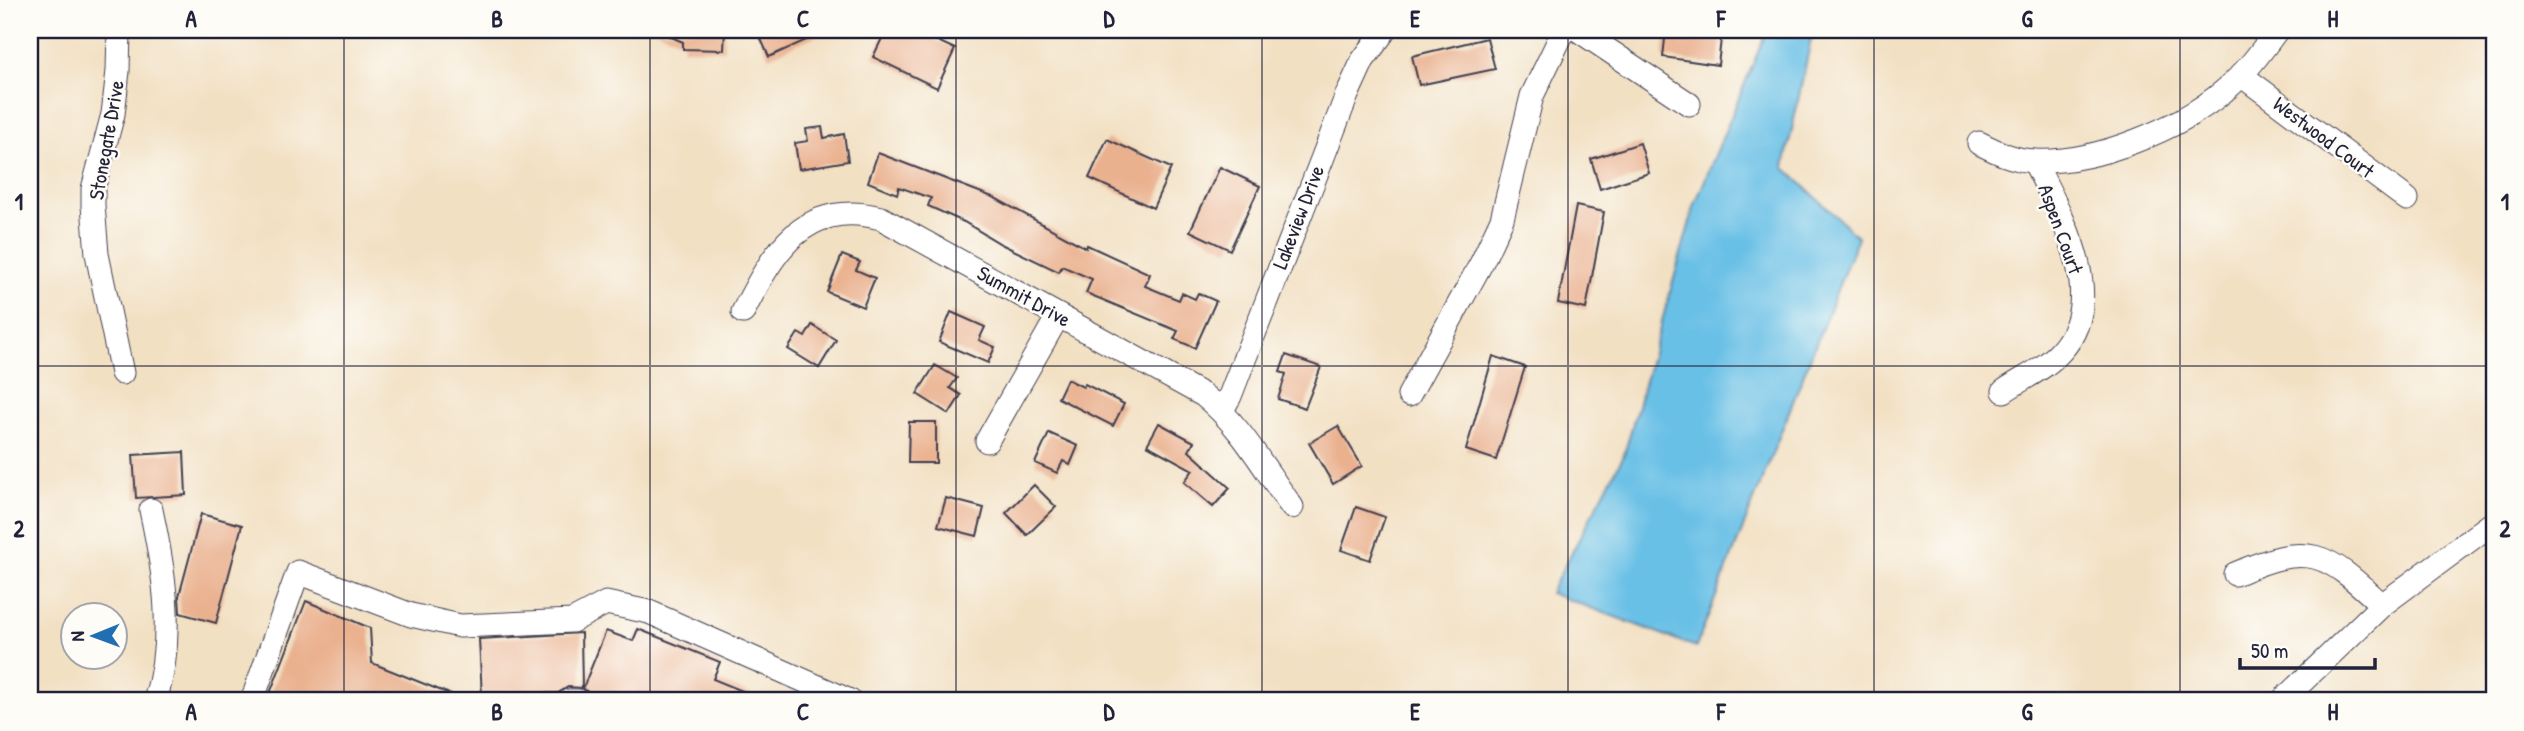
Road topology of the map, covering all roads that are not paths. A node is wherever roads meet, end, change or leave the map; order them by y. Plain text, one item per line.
1 (119, 30) edge
2 (1385, 30) edge
3 (1564, 30) edge
4 (1578, 30) edge
5 (2277, 30) edge
6 (2241, 75) junction
7 (1689, 104) dead end
8 (1979, 143) dead end
9 (2034, 161) junction
10 (2407, 200) dead end
11 (743, 313) dead end
12 (1058, 316) junction
13 (122, 373) dead end
14 (2004, 391) dead end
15 (1409, 395) dead end
16 (1222, 410) junction
17 (987, 441) dead end
18 (1292, 507) dead end
19 (151, 510) dead end
20 (2494, 522) edge
21 (2235, 574) dead end
22 (2382, 605) junction
23 (155, 701) edge
24 (252, 701) edge
25 (569, 701) edge
26 (578, 701) edge
27 (850, 701) edge
28 (2282, 701) edge

1 - 13 street, Stonegate Drive
2 - 16 street, Lakeview Drive
3 - 15 street
4 - 7 street
5 - 6 street
6 - 9 street
6 - 10 street, Westwood Court
8 - 9 street
9 - 14 street, Aspen Court
11 - 12 street, Summit Drive
12 - 16 street, Summit Drive
12 - 17 street
16 - 18 street, Summit Drive
19 - 23 street
20 - 22 street
21 - 22 street
22 - 28 street
24 - 27 street
25 - 26 street

